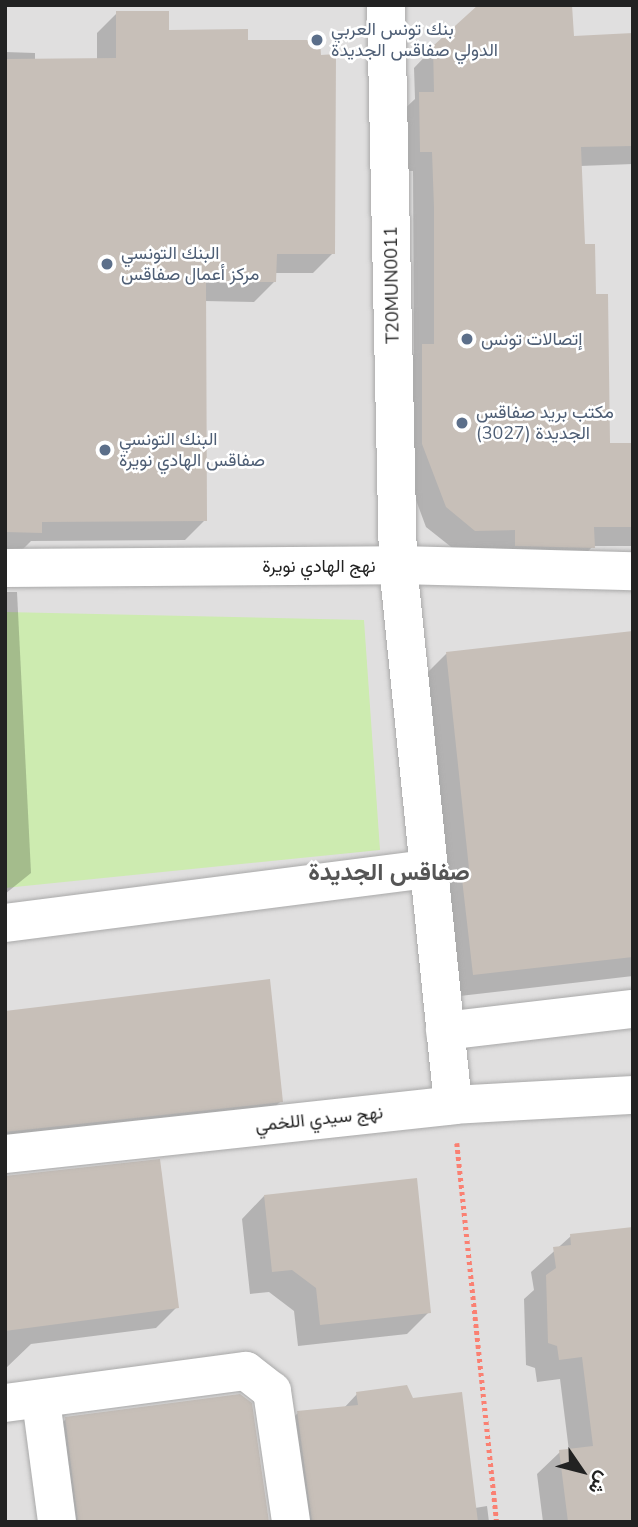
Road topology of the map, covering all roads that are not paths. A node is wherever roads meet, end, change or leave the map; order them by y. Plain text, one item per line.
1 (386, 5) edge
2 (398, 565) junction
3 (5, 568) edge
4 (633, 571) edge
5 (429, 869) junction
6 (5, 923) edge
7 (633, 1009) edge
8 (445, 1031) junction
9 (633, 1095) edge
10 (453, 1105) junction
11 (5, 1154) edge
12 (23, 1402) edge
13 (57, 1522) edge
14 (291, 1522) edge

1 - 2 street, T20MUN0011
2 - 3 street, نهج الهادي نويرة
2 - 4 street, نهج الهادي نويرة
2 - 5 street, T20MUN0011
5 - 6 street
5 - 8 street, T20MUN0011
7 - 8 street
8 - 10 street, T20MUN0011
9 - 10 street, نهج سيدي اللخمي
10 - 11 street, نهج سيدي اللخمي
12 - 13 street
12 - 14 street

